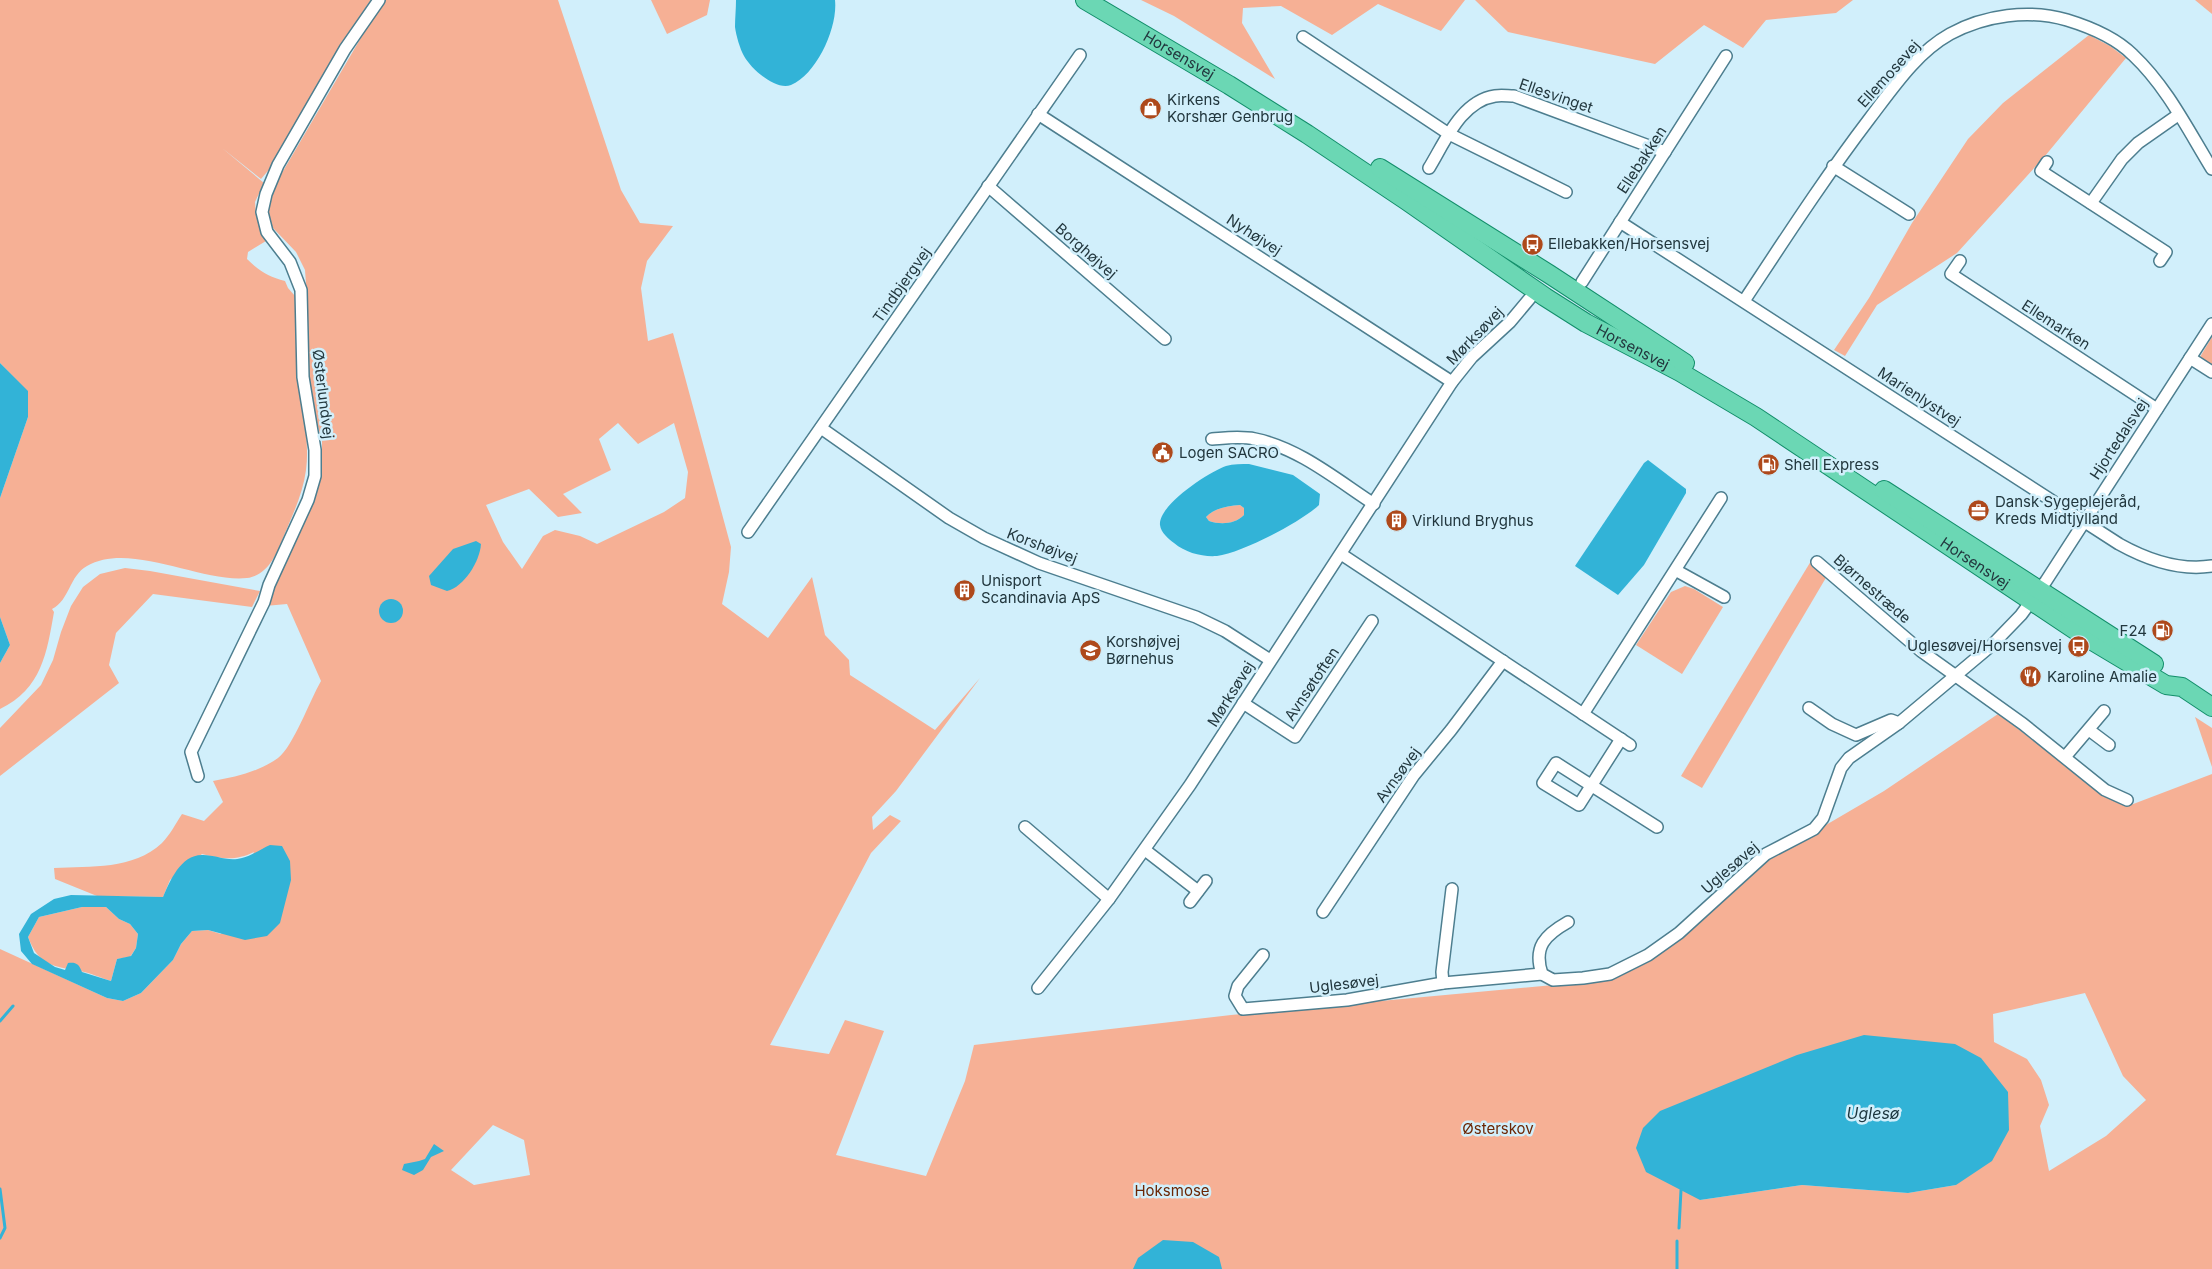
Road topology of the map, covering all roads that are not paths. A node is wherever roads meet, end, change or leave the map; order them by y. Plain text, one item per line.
1 (379, 0) edge
2 (1085, 0) edge
3 (1094, 0) edge
4 (1303, 37) dead end
5 (1080, 55) dead end
6 (1726, 56) dead end
7 (1038, 114) junction
8 (2178, 114) junction
9 (1449, 134) junction
10 (1665, 152) junction
11 (2047, 162) dead end
12 (1833, 166) junction
13 (1429, 168) dead end
14 (2212, 169) edge
15 (988, 186) junction
16 (1566, 192) dead end
17 (2091, 203) junction
18 (1909, 214) dead end
19 (1620, 222) junction
20 (1481, 232) junction
21 (1960, 261) dead end
22 (2160, 261) dead end
23 (1582, 282) joint
24 (1536, 291) junction
25 (1744, 301) junction
26 (1625, 324) junction
27 (2212, 324) edge
28 (1165, 338) dead end
29 (2190, 358) junction
30 (2212, 372) edge
31 (1452, 382) junction
32 (2157, 409) junction
33 (821, 428) junction
34 (1212, 440) dead end
35 (1721, 498) dead end
36 (1374, 504) junction
37 (2083, 521) junction
38 (748, 532) dead end
39 (1341, 554) junction
40 (1817, 562) dead end
41 (2212, 566) edge
42 (1677, 571) junction
43 (2035, 596) junction
44 (1724, 597) dead end
45 (1372, 621) dead end
46 (1270, 660) junction
47 (1503, 660) junction
48 (1955, 677) junction
49 (1243, 702) junction
50 (2212, 707) edge
51 (1809, 708) dead end
52 (2104, 711) dead end
53 (1583, 714) junction
54 (1899, 723) junction
55 (2089, 730) junction
56 (2109, 745) dead end
57 (2066, 757) junction
58 (198, 776) dead end
59 (2127, 800) dead end
60 (1024, 827) dead end
61 (1657, 827) dead end
62 (1145, 850) junction
63 (1206, 881) dead end
64 (1452, 890) dead end
65 (1198, 891) junction
66 (1108, 899) junction
67 (1190, 902) dead end
68 (1322, 912) dead end
69 (1568, 922) dead end
70 (1263, 955) dead end
71 (1542, 974) junction
72 (1443, 983) junction
73 (1038, 988) dead end

1 - 58 street, Østerlundvej
2 - 24 main road, Horsensvej
3 - 20 main road, Horsensvej
4 - 9 street
5 - 7 street, Tindbjergvej
6 - 10 street, Ellebakken
7 - 15 street, Tindbjergvej
7 - 31 street, Nyhøjvej
8 - 12 street, Ellemosevej
8 - 14 street, Ellemosevej
8 - 17 street
9 - 10 street, Ellesvinget
9 - 13 street, Ellesvinget
9 - 16 street
10 - 19 street, Ellebakken
11 - 17 street
12 - 18 street
12 - 25 street, Ellemosevej
15 - 28 street, Borghøjvej
15 - 33 street, Tindbjergvej
17 - 22 street
19 - 23 street, Ellebakken
19 - 25 street, Marienlystvej
20 - 24 main road
20 - 26 main road, Horsensvej
21 - 32 street, Ellemarken
23 - 26 main road
24 - 26 main road
24 - 31 street, Mørksøvej
24 - 43 main road, Horsensvej
25 - 37 street, Marienlystvej
26 - 43 main road, Horsensvej
27 - 29 street, Hjortedalsvej
29 - 30 street
29 - 32 street, Hjortedalsvej
31 - 36 street, Mørksøvej
32 - 37 street, Hjortedalsvej
33 - 38 street, Tindbjergvej
33 - 46 street, Korshøjvej
34 - 36 street
35 - 42 street
36 - 39 street, Mørksøvej
37 - 41 street, Marienlystvej
37 - 43 street, Hjortedalsvej
39 - 46 street, Mørksøvej
39 - 47 street
40 - 48 street, Bjørnestræde
42 - 44 street
42 - 53 street
43 - 48 street, Uglesøvej
43 - 50 main road, Horsensvej
45 - 49 street, Avnsøtoften
46 - 49 street, Mørksøvej
47 - 53 street
47 - 68 street, Avnsøvej
48 - 54 street, Uglesøvej
48 - 57 street
49 - 62 street, Mørksøvej
51 - 54 street
52 - 55 street
53 - 61 street
54 - 71 street, Uglesøvej
55 - 56 street
55 - 57 street
57 - 59 street
60 - 66 street
62 - 65 street
62 - 66 street, Mørksøvej
63 - 65 street
64 - 72 street
65 - 67 street
66 - 73 street, Mørksøvej
69 - 71 street
70 - 72 street, Uglesøvej
71 - 72 street, Uglesøvej

